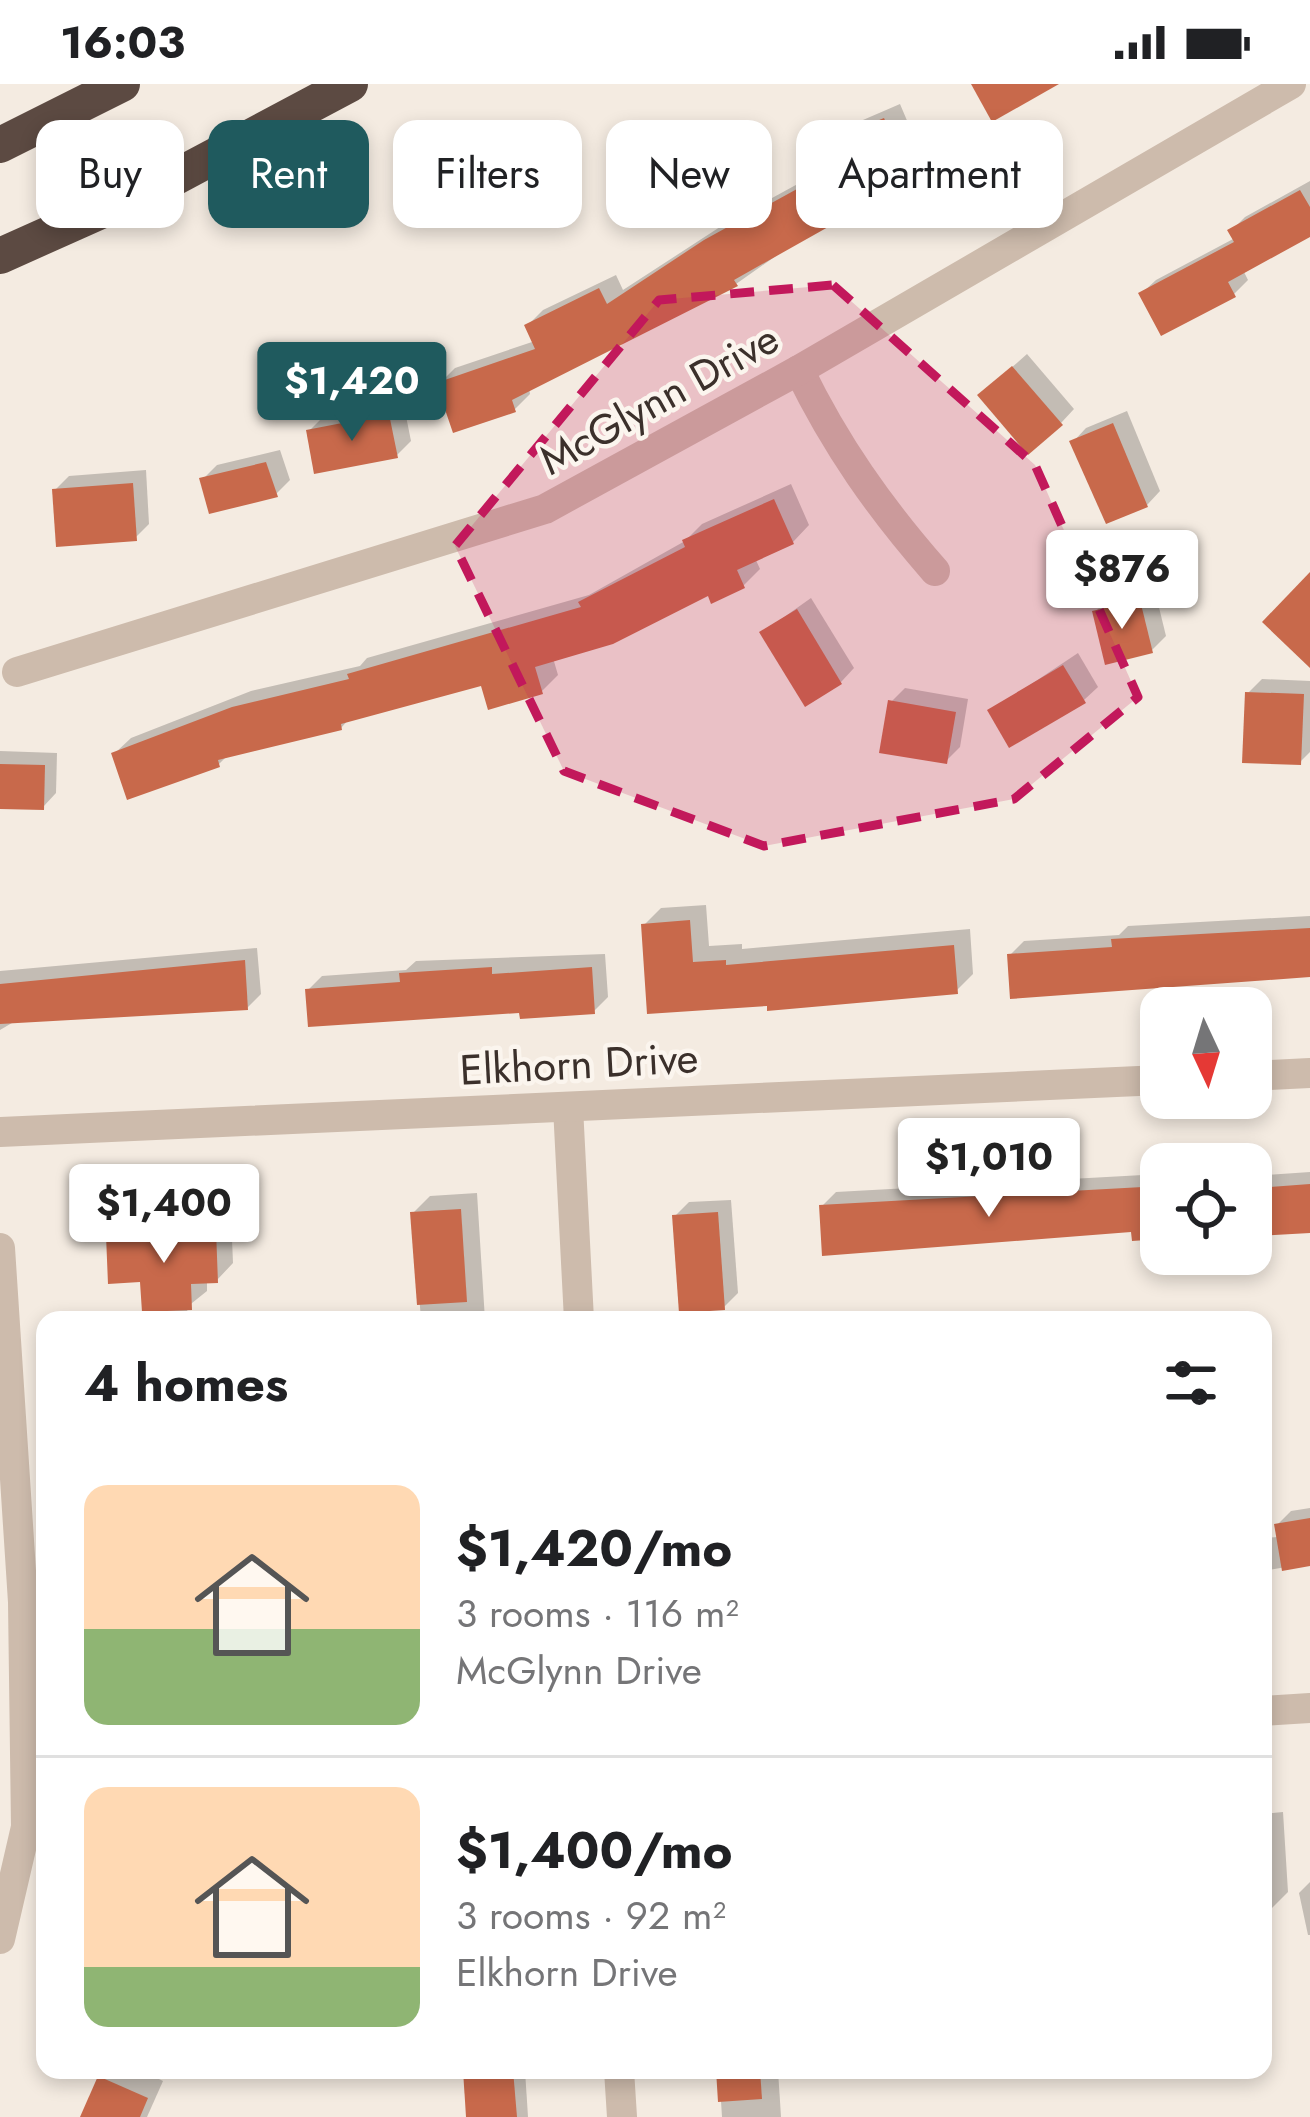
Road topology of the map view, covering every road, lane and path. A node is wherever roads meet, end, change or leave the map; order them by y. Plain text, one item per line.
1 (122, 84) edge
2 (350, 84) edge
3 (1291, 84) edge
4 (0, 145) edge
5 (0, 256) edge
6 (799, 370) junction
7 (934, 571) dead end
8 (17, 672) dead end
9 (1310, 1073) edge
10 (1272, 1075) edge
11 (1140, 1081) edge
12 (568, 1107) junction
13 (0, 1132) edge
14 (0, 1249) edge
15 (579, 1311) edge
16 (1310, 1708) edge
17 (1272, 1710) edge
18 (3, 1919) edge
19 (620, 2079) edge
20 (622, 2117) edge

1 - 4 highway
2 - 5 highway
3 - 6 street, McGlynn Drive
6 - 7 street
6 - 8 street, McGlynn Drive
9 - 10 street
11 - 12 street, Elkhorn Drive
12 - 13 street, Elkhorn Drive
12 - 15 street
14 - 18 street
16 - 17 street
19 - 20 street

